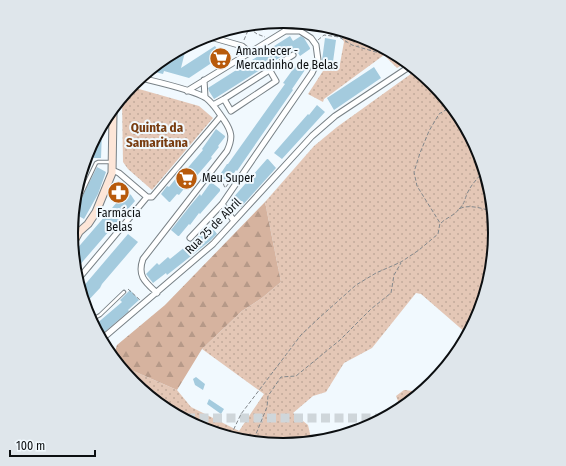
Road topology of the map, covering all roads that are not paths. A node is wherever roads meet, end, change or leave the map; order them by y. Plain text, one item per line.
1 (300, 31) joint
2 (218, 39) edge
3 (249, 52) junction
4 (293, 55) dead end
5 (269, 69) junction
6 (406, 69) edge
7 (147, 80) edge
8 (204, 80) junction
9 (187, 91) junction
10 (205, 97) junction
11 (224, 99) junction
12 (213, 105) junction
13 (221, 116) junction
14 (113, 119) edge
15 (112, 166) junction
16 (83, 191) edge
17 (148, 197) junction
18 (222, 204) junction
19 (234, 221) junction
20 (78, 227) edge
21 (83, 227) junction
22 (78, 235) edge
23 (190, 238) dead end
24 (82, 274) edge
25 (124, 292) road end
26 (156, 292) junction
27 (96, 317) edge
28 (106, 336) edge

1 - 3 street
1 - 18 street
2 - 3 street
3 - 8 street
4 - 5 street
5 - 11 street
5 - 11 street
6 - 19 street, Rua 25 de Abril
7 - 9 street
8 - 9 street
8 - 10 street
9 - 10 street
10 - 12 street
11 - 12 street
12 - 13 street
13 - 17 street
13 - 26 street
14 - 15 main road
15 - 16 lane
15 - 17 street
15 - 21 main road
17 - 24 street
18 - 19 street
18 - 23 street
19 - 26 street, Rua 25 de Abril
20 - 21 main road
21 - 22 main road
25 - 27 lane
26 - 28 street, Rua 25 de Abril

